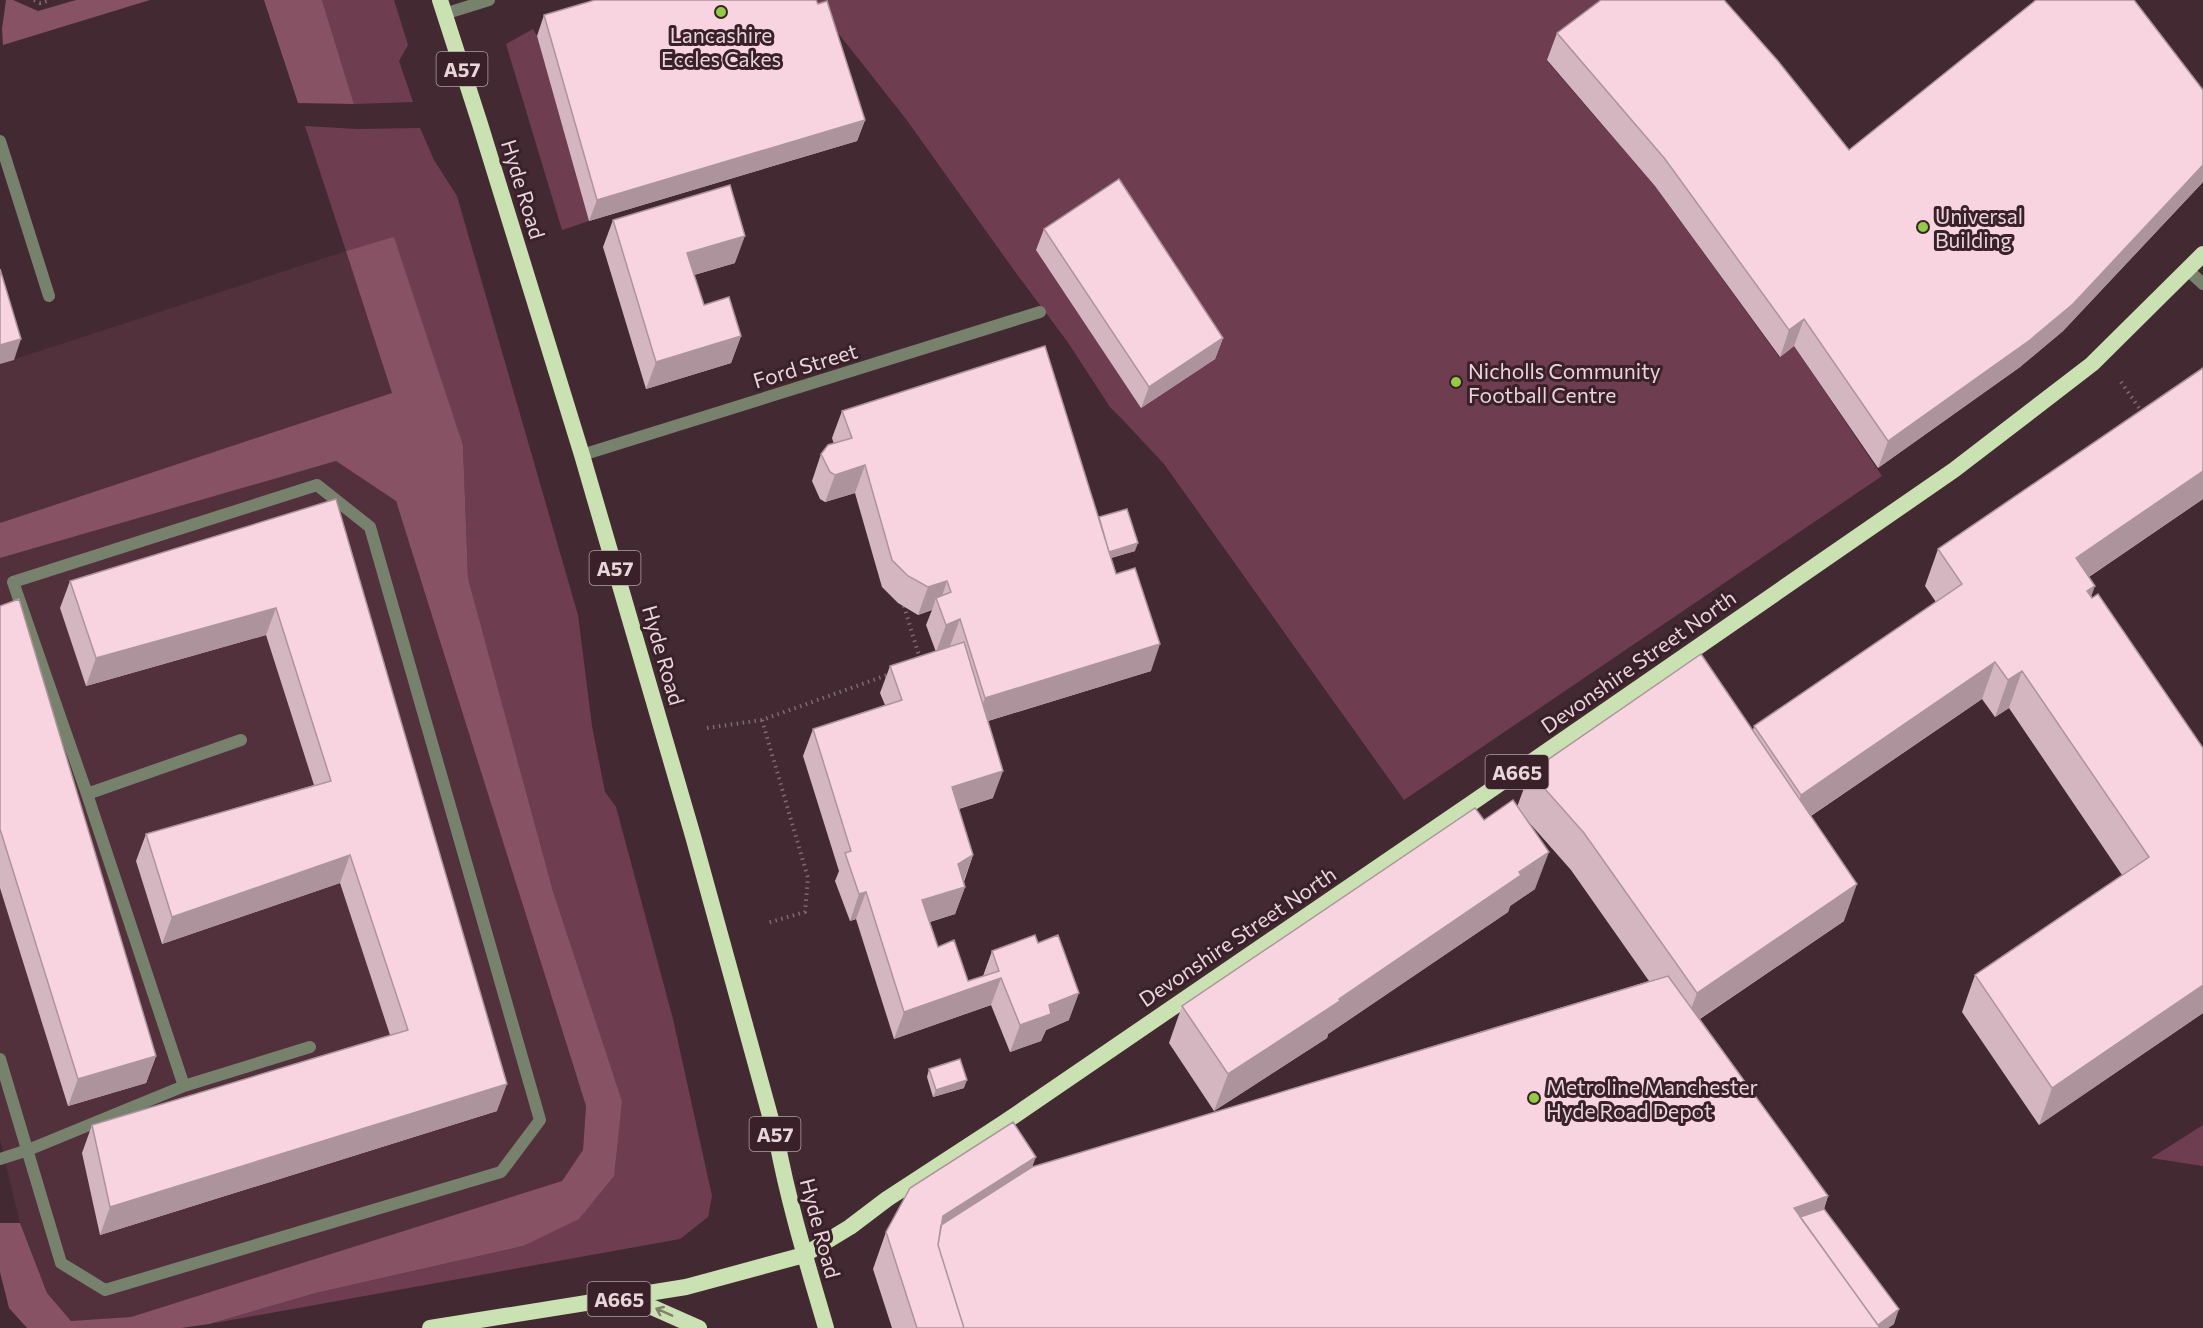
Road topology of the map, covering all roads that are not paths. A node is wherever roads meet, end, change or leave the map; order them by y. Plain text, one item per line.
1 (489, 0) edge
2 (442, 7) edge
3 (0, 141) edge
4 (2203, 254) edge
5 (2188, 270) junction
6 (2203, 284) edge
7 (49, 296) dead end
8 (1040, 312) dead end
9 (582, 455) junction
10 (13, 582) junction
11 (0, 586) edge
12 (241, 740) dead end
13 (87, 794) junction
14 (310, 1047) dead end
15 (0, 1059) edge
16 (184, 1086) junction
17 (28, 1150) junction
18 (0, 1159) edge
19 (804, 1255) junction
20 (629, 1297) junction
21 (430, 1328) edge
22 (699, 1328) edge
23 (826, 1328) edge

1 - 2 street
2 - 9 highway, Hyde Road / A57
3 - 7 street
4 - 5 highway, Devonshire Street North / A665
5 - 6 street
5 - 19 highway, Devonshire Street North / A665
8 - 9 street, Ford Street
9 - 19 highway, Hyde Road / A57
10 - 11 street
10 - 13 street
10 - 17 street
12 - 13 street
13 - 16 street
14 - 16 street
15 - 17 street
16 - 17 street
17 - 18 street
19 - 20 highway, A665
19 - 23 highway, Hyde Road / A57
20 - 21 highway, A665
22 -> 20 highway

